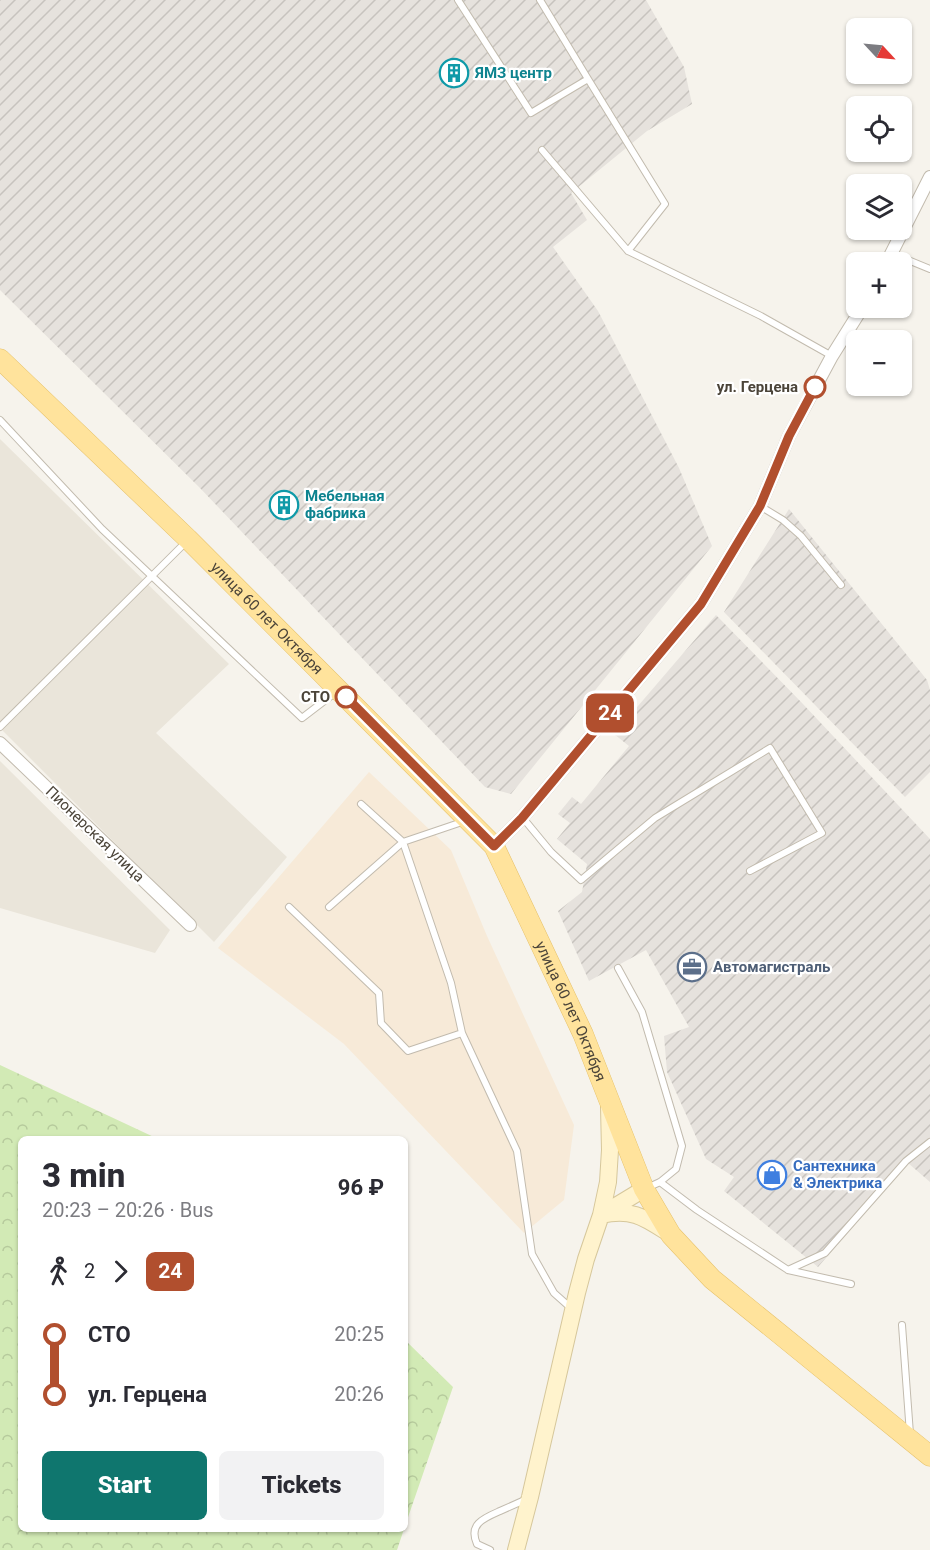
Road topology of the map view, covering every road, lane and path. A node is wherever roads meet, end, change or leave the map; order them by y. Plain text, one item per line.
1 (458, 0) edge
2 (540, 0) edge
3 (588, 79) junction
4 (542, 150) dead end
5 (930, 177) edge
6 (628, 251) junction
7 (892, 252) edge
8 (912, 264) edge
9 (930, 269) edge
10 (856, 318) edge
11 (832, 356) junction
12 (0, 359) edge
13 (0, 420) edge
14 (760, 506) junction
15 (188, 539) junction
16 (151, 575) junction
17 (841, 585) dead end
18 (339, 690) junction
19 (0, 727) edge
20 (0, 743) edge
21 (361, 804) dead end
22 (522, 818) junction
23 (468, 820) junction
24 (403, 842) junction
25 (494, 846) junction
26 (750, 872) dead end
27 (289, 907) dead end
28 (329, 907) dead end
29 (190, 925) dead end
30 (618, 968) dead end
31 (462, 1033) junction
32 (609, 1100) junction
33 (930, 1142) edge
34 (652, 1186) junction
35 (601, 1215) junction
36 (671, 1235) junction
37 (788, 1270) junction
38 (852, 1284) dead end
39 (573, 1310) junction
40 (902, 1325) dead end
41 (911, 1441) junction
42 (930, 1456) edge
43 (530, 1497) junction
44 (490, 1550) edge
45 (516, 1550) edge

1 - 3 lane
2 - 3 lane
3 - 6 lane
4 - 6 lane
5 - 7 street
6 - 11 lane
8 - 9 lane
10 - 11 street
11 - 14 street
12 - 15 main road, улица 60 лет Октября
13 - 16 lane
14 - 17 lane
14 - 22 street
15 - 16 lane
15 - 18 main road, улица 60 лет Октября
16 - 18 lane
16 - 19 lane
18 - 23 main road, улица 60 лет Октября
20 - 29 street, Пионерская улица
21 - 24 lane
22 - 25 street
22 - 26 lane
23 - 24 lane
23 - 25 main road, улица 60 лет Октября
24 - 28 lane
24 - 31 lane
25 - 32 main road, улица 60 лет Октября
27 - 31 lane
30 - 34 lane
31 - 39 lane
32 - 34 main road, улица 60 лет Октября
32 - 35 street
33 - 37 lane
34 - 35 street
34 - 36 main road, улица 60 лет Октября
34 - 37 lane
35 - 36 street
35 - 39 street
36 - 41 main road, улица 60 лет Октября
37 - 38 lane
39 - 43 street
40 - 41 lane
41 - 42 main road, улица 60 лет Октября
43 - 44 lane
43 - 45 street

